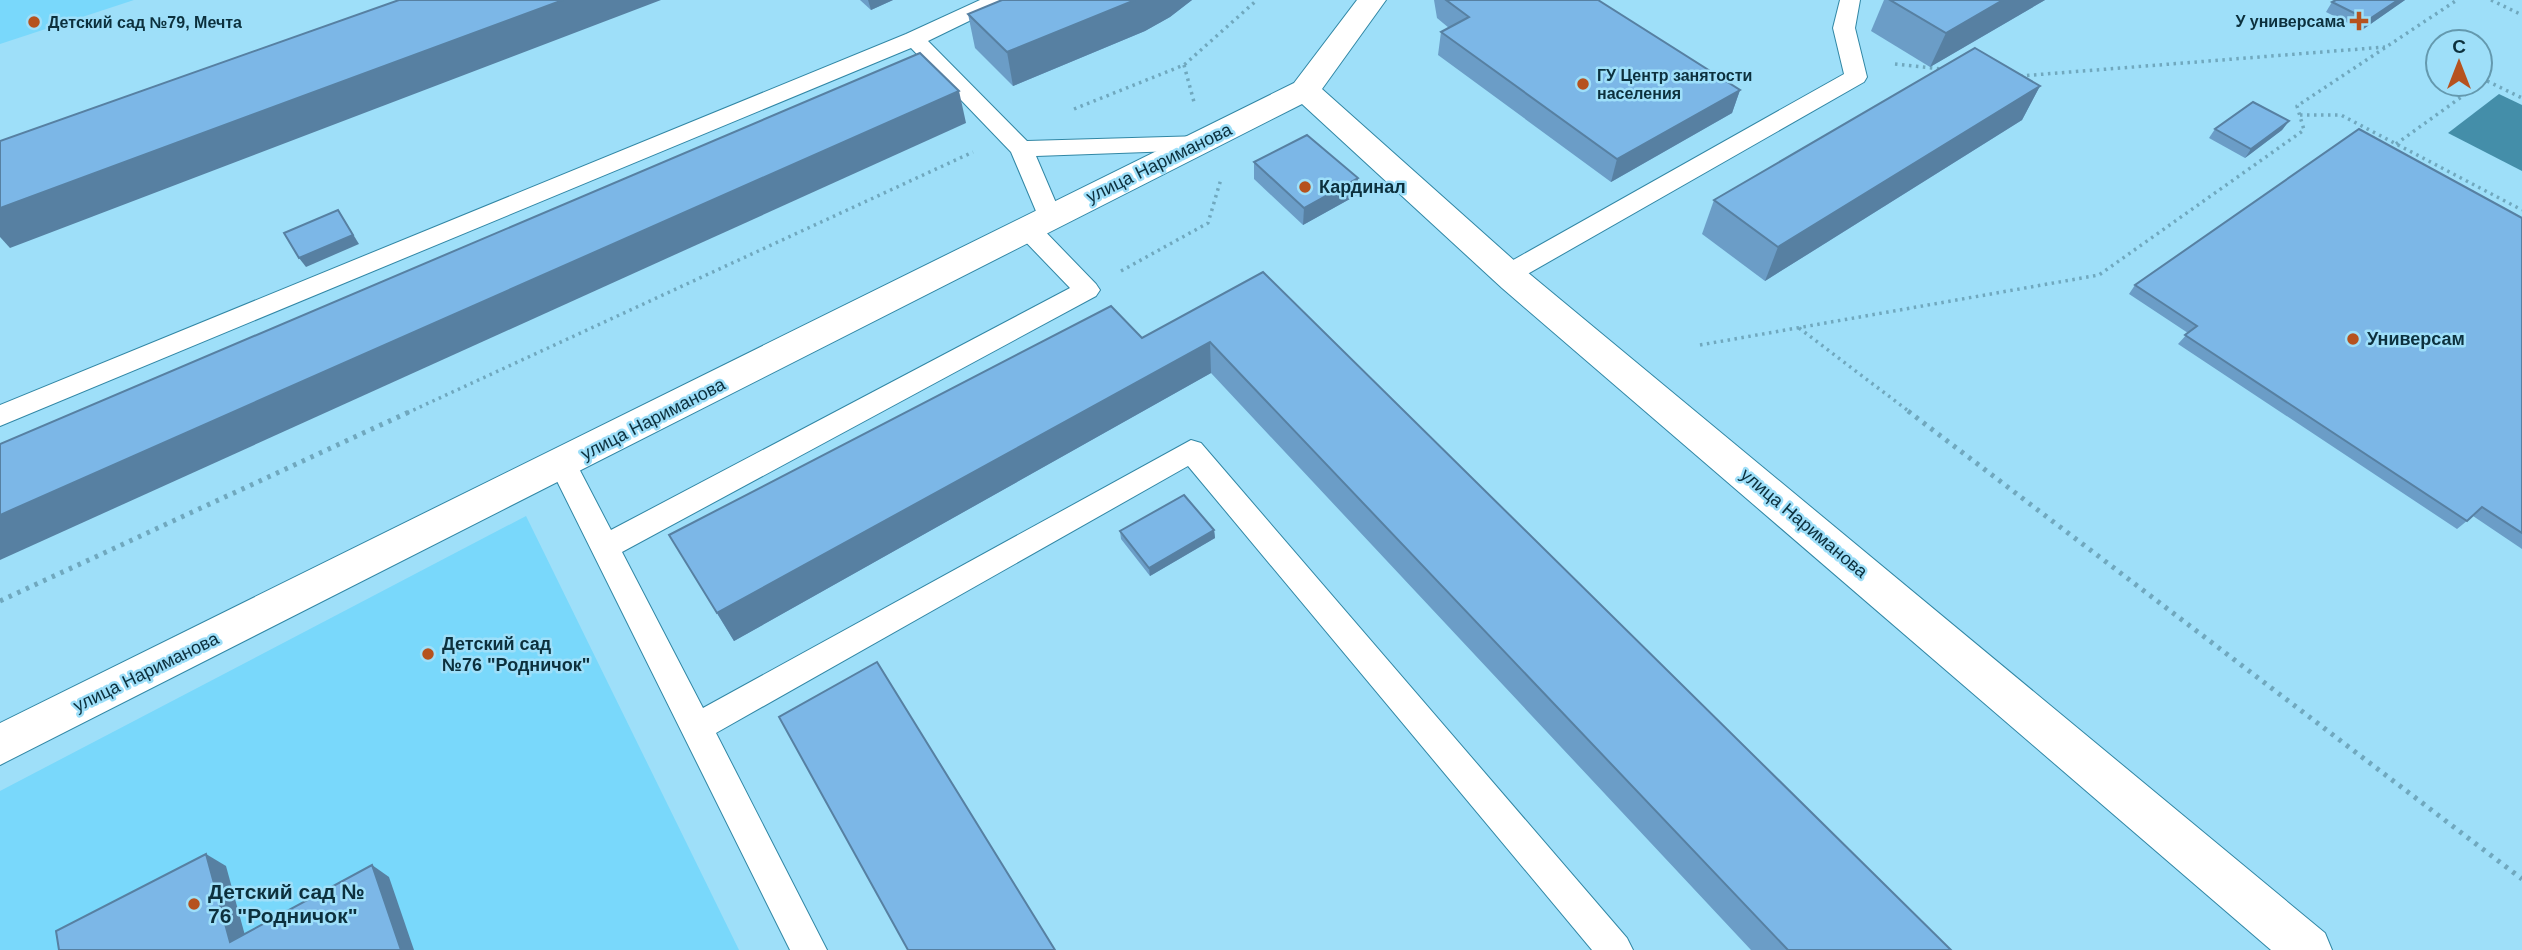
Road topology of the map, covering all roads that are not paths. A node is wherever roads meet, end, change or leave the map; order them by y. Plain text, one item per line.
1 (997, 0) edge
2 (1372, 0) edge
3 (1850, 0) edge
4 (964, 6) edge
5 (914, 39) junction
6 (1305, 90) junction
7 (1015, 142) junction
8 (1202, 143) junction
9 (1038, 222) junction
10 (1508, 274) junction
11 (0, 416) edge
12 (563, 465) junction
13 (603, 548) junction
14 (698, 727) junction
15 (0, 745) edge
16 (809, 950) edge
17 (1615, 950) edge
18 (2308, 950) edge

1 - 4 lane
2 - 6 street, улица Нариманова
3 - 10 lane
4 - 5 lane
5 - 7 lane
5 - 11 lane
6 - 8 street, улица Нариманова
6 - 10 street, улица Нариманова
7 - 8 lane
7 - 9 lane
8 - 9 street, улица Нариманова
9 - 12 street, улица Нариманова
9 - 13 lane
10 - 18 street, улица Нариманова
12 - 13 lane
12 - 15 street, улица Нариманова
13 - 14 lane
14 - 16 lane
14 - 17 lane

